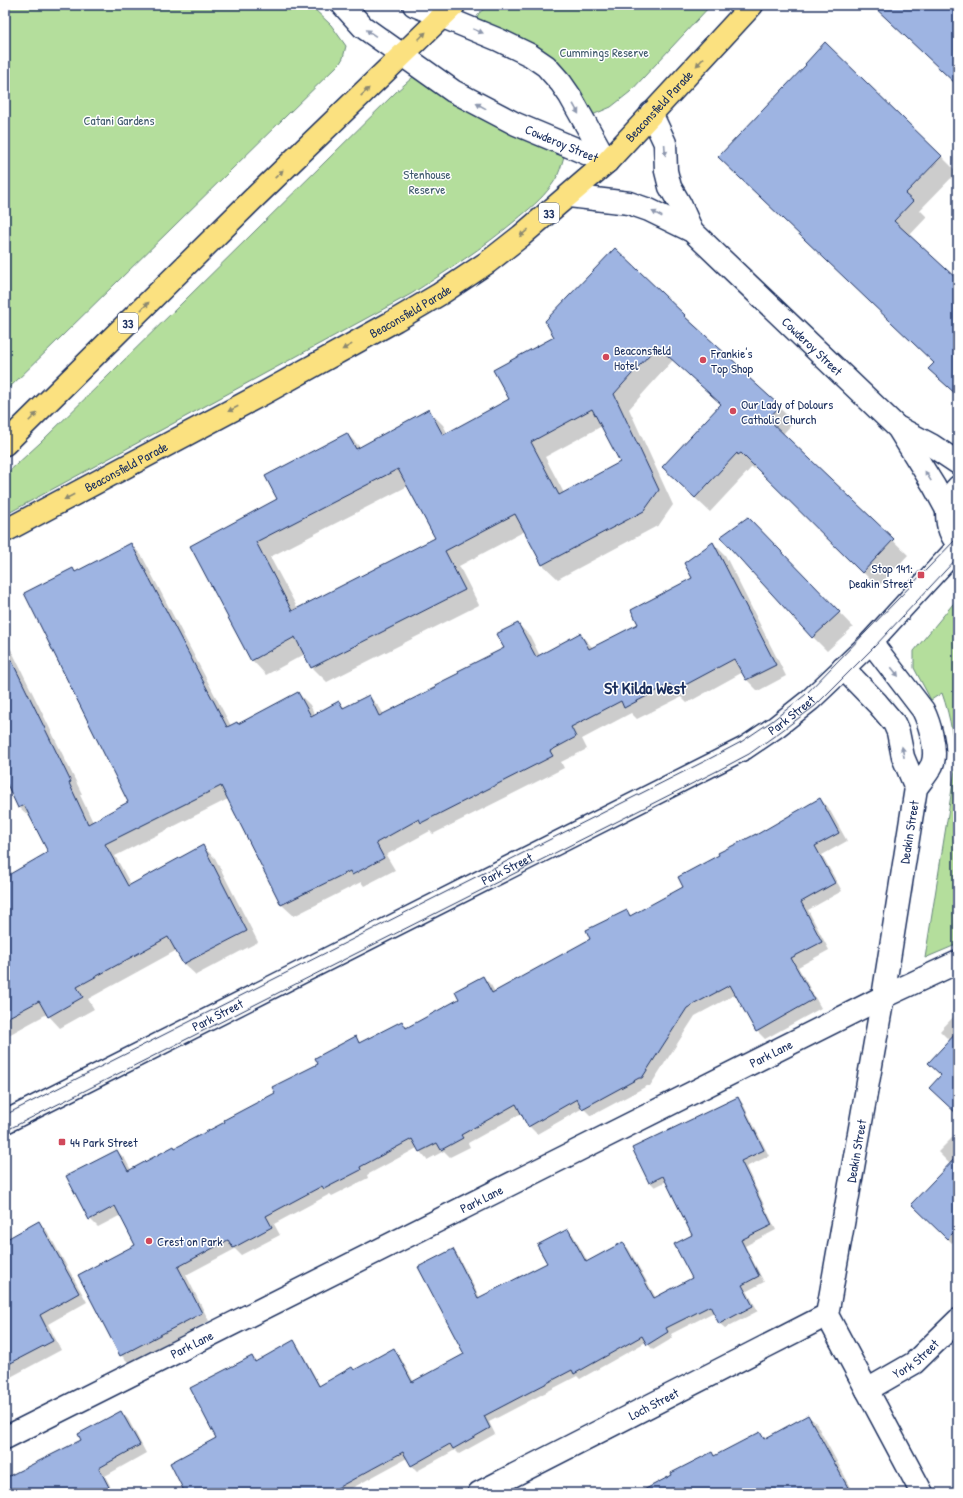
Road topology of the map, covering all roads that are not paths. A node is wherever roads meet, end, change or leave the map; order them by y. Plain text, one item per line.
1 (343, 5) edge
2 (414, 5) edge
3 (752, 5) edge
4 (448, 11) edge
5 (403, 55) junction
6 (652, 114) junction
7 (607, 162) junction
8 (569, 196) junction
9 (692, 231) junction
10 (898, 428) junction
11 (5, 444) edge
12 (958, 463) edge
13 (958, 487) edge
14 (947, 510) junction
15 (5, 531) edge
16 (958, 544) edge
17 (958, 547) edge
18 (871, 642) junction
19 (843, 668) junction
20 (916, 788) junction
21 (958, 962) edge
22 (883, 997) junction
23 (5, 1122) edge
24 (827, 1315) junction
25 (958, 1320) edge
26 (867, 1390) junction
27 (5, 1438) edge
28 (479, 1493) edge
29 (922, 1493) edge

5 -> 1 street, Cowderoy Street
2 - 4 street, Cowderoy Street
3 -> 6 main road, Beaconsfield Parade / 33
5 -> 4 main road, 33
4 -> 7 street, Cowderoy Street
7 -> 5 street, Cowderoy Street
11 -> 5 main road, 33
6 - 7 main road, Beaconsfield Parade / 33
6 -> 9 street, Cowderoy Street
7 - 8 main road, Beaconsfield Parade / 33
9 -> 8 street, Cowderoy Street
8 -> 15 main road, Beaconsfield Parade / 33
9 - 10 street, Cowderoy Street
10 - 12 street, Cowderoy Street
14 -> 10 street, Cowderoy Street
13 - 14 street
14 - 16 street
17 - 18 street, Park Street
18 - 19 street, Park Street
18 -> 20 street, Deakin Street
20 -> 19 street, Deakin Street
19 - 23 street, Park Street
20 - 22 street, Deakin Street
21 - 22 street, Park Lane
22 - 24 street, Deakin Street
22 - 27 street, Park Lane
24 - 26 street
24 - 28 street, Loch Street
25 - 26 street, York Street
26 - 29 street

